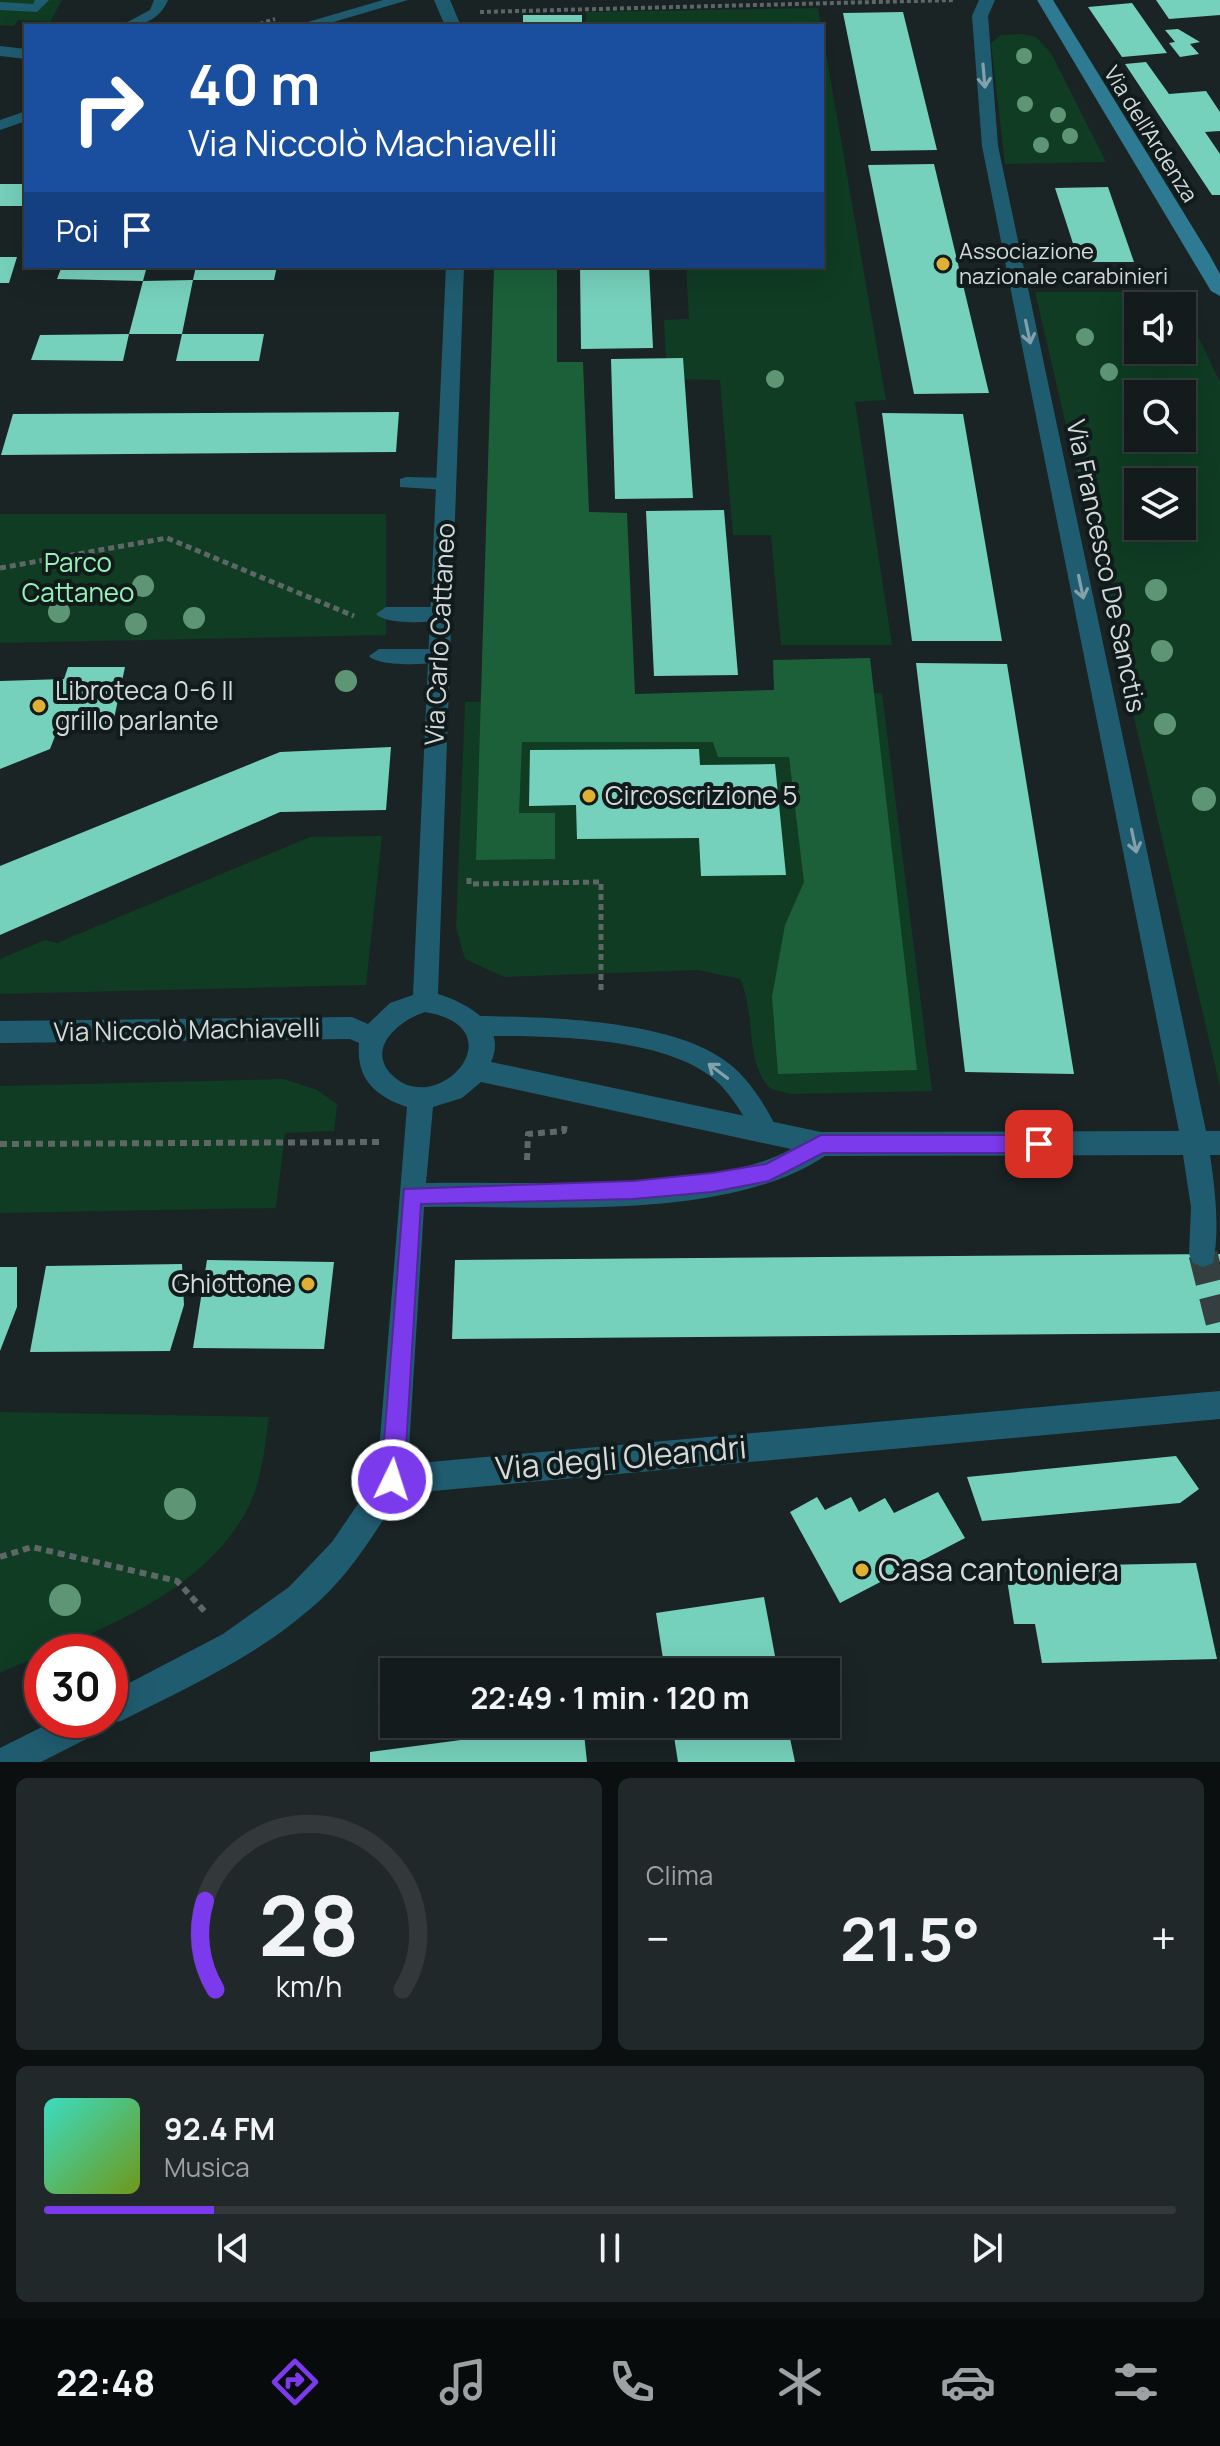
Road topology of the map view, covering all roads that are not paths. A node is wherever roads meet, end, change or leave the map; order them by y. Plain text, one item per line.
1 (42, 0) edge
2 (161, 0) edge
3 (400, 0) edge
4 (987, 0) edge
5 (1045, 0) edge
6 (0, 6) edge
7 (131, 24) edge
8 (310, 24) edge
9 (0, 51) edge
10 (24, 54) edge
11 (24, 117) edge
12 (0, 125) edge
13 (455, 268) edge
14 (1220, 291) edge
15 (406, 483) dead end
16 (447, 484) junction
17 (386, 614) road end
18 (442, 614) junction
19 (379, 656) dead end
20 (439, 656) junction
21 (425, 1002) junction
22 (476, 1026) junction
23 (0, 1032) edge
24 (372, 1037) junction
25 (475, 1070) junction
26 (421, 1098) junction
27 (766, 1131) junction
28 (1207, 1143) edge
29 (821, 1144) junction
30 (411, 1195) junction
31 (1212, 1244) tunnel mouth
32 (1220, 1405) edge
33 (392, 1480) junction
34 (128, 1701) edge
35 (69, 1738) edge
36 (53, 1751) edge
37 (6, 1762) edge

1 - 6 lane
2 - 7 lane
3 - 8 street
4 -> 28 street, Via Francesco De Sanctis
5 - 14 main road, Via dell'Ardenza
9 - 10 street
11 - 12 street
13 - 16 street, Via Carlo Cattaneo
15 - 16 lane
16 - 18 street, Via Carlo Cattaneo
17 - 18 lane
18 - 20 street, Via Carlo Cattaneo
19 - 20 lane
20 - 21 street, Via Carlo Cattaneo
21 - 22 street
21 - 24 street
22 - 25 street
27 -> 22 lane
23 - 24 street, Via Niccolò Machiavelli
24 - 26 street
25 - 26 street
25 - 27 street
26 - 30 street
27 - 29 street
28 - 29 street
28 - 31 street, Via Francesco De Sanctis
29 - 30 street
30 - 33 street
32 - 33 street, Via degli Oleandri
33 - 34 street
35 - 36 street
36 - 37 street

